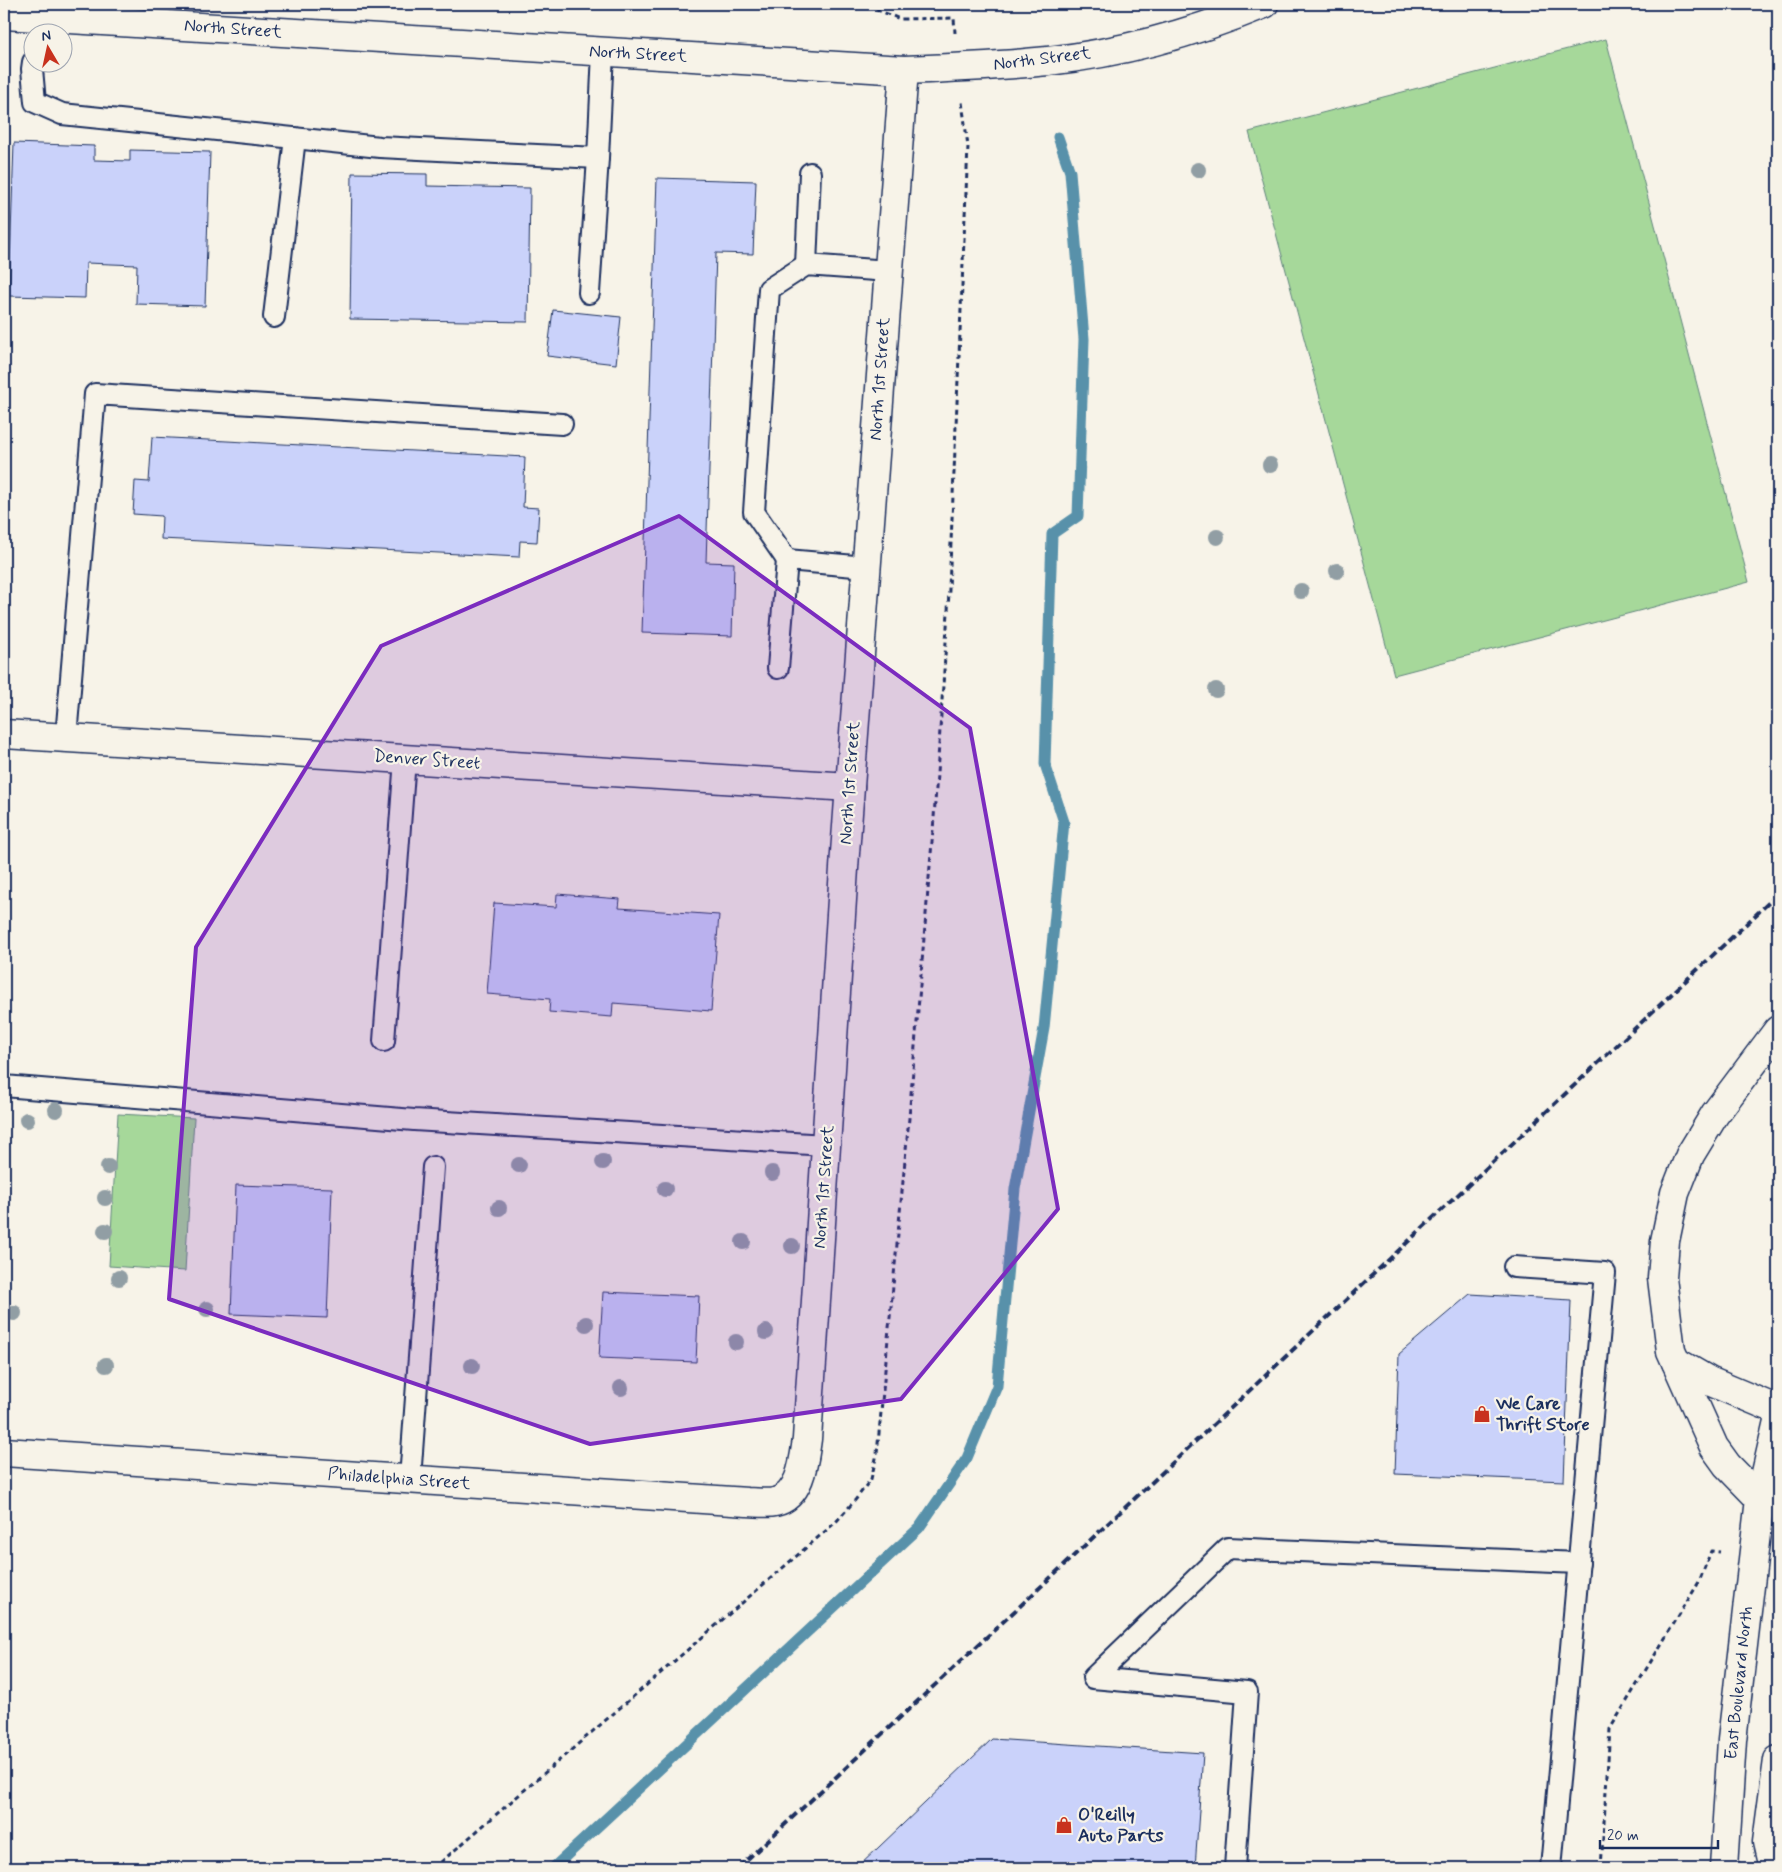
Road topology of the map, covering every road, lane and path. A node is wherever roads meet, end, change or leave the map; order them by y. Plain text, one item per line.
1 (869, 4) edge
2 (1264, 4) edge
3 (4, 15) edge
4 (40, 18) edge
5 (954, 18) dead end
6 (603, 52) junction
7 (904, 70) junction
8 (32, 72) edge
9 (295, 138) junction
10 (598, 158) junction
11 (810, 173) dead end
12 (806, 266) junction
13 (888, 271) junction
14 (589, 292) dead end
15 (274, 317) dead end
16 (562, 424) dead end
17 (787, 560) junction
18 (866, 567) junction
19 (778, 668) dead end
20 (4, 734) edge
21 (66, 738) junction
22 (405, 758) junction
23 (850, 787) junction
24 (1778, 1030) edge
25 (384, 1041) dead end
26 (4, 1086) edge
27 (826, 1145) junction
28 (433, 1166) dead end
29 (1514, 1267) dead end
30 (1676, 1362) junction
31 (1778, 1410) edge
32 (1778, 1421) edge
33 (4, 1452) edge
34 (410, 1479) junction
35 (791, 1493) joint
36 (1760, 1499) junction
37 (1726, 1554) dead end
38 (1579, 1563) junction
39 (1778, 1760) edge
40 (1235, 1868) edge
41 (1551, 1868) edge
42 (1601, 1868) edge
43 (1724, 1868) edge
44 (1772, 1868) edge

1 - 5 path
2 - 7 street, North Street
3 - 4 street, North Street
4 - 6 street, North Street
6 - 7 street, North Street
6 - 10 lane
7 - 13 street, North 1st Street
8 - 9 lane
9 - 10 lane
9 - 15 lane
10 - 14 lane
11 - 12 lane
12 - 13 lane
12 - 17 lane
13 - 18 street, North 1st Street
16 - 21 lane
17 - 18 lane
17 - 19 lane
18 - 23 street, North 1st Street
20 - 21 street, Denver Street
21 - 22 street, Denver Street
22 - 23 street, Denver Street
22 - 25 lane
23 - 27 street, North 1st Street
24 - 30 street
26 - 27 lane
27 - 35 street, North 1st Street
28 - 34 lane
29 - 38 lane
30 - 31 street
30 - 36 street
32 - 36 street, East Boulevard North
33 - 34 street, Philadelphia Street
34 - 35 street, Philadelphia Street
36 - 43 street, East Boulevard North
37 - 42 path
38 - 40 lane
38 - 41 lane
39 - 44 street

